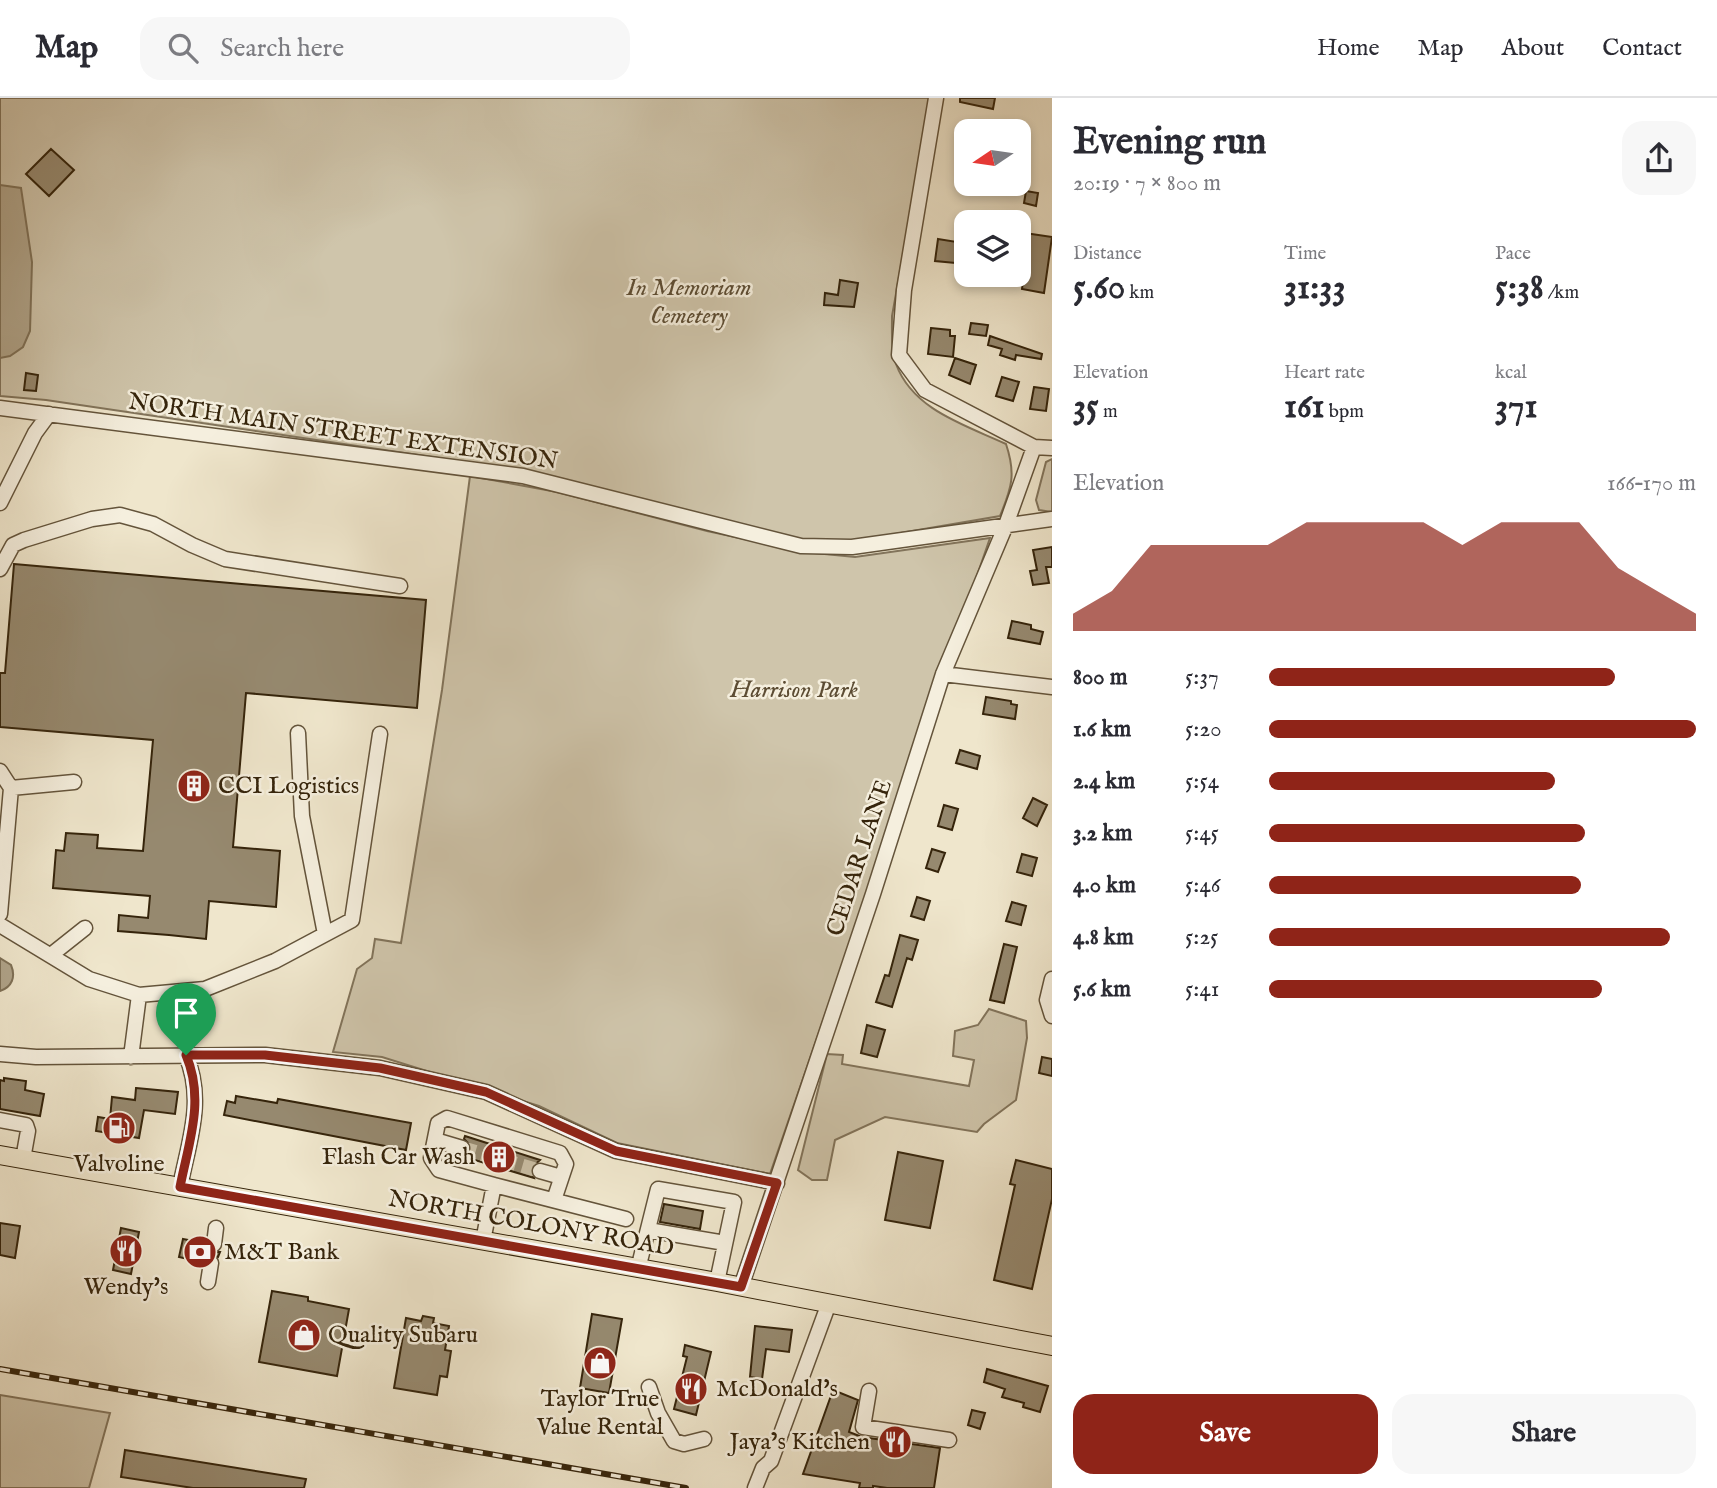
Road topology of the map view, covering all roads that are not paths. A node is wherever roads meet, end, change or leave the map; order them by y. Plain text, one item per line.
1 (936, 98) edge
2 (0, 408) edge
3 (49, 414) junction
4 (1034, 447) junction
5 (1052, 448) edge
6 (0, 503) edge
7 (1052, 519) edge
8 (1006, 525) junction
9 (0, 569) edge
10 (400, 586) dead end
11 (943, 674) junction
12 (1052, 687) edge
13 (298, 733) dead end
14 (380, 734) dead end
15 (0, 771) edge
16 (74, 782) dead end
17 (11, 788) junction
18 (0, 914) edge
19 (0, 925) edge
20 (85, 928) dead end
21 (325, 934) junction
22 (51, 956) junction
23 (1052, 979) edge
24 (139, 995) junction
25 (1052, 1016) edge
26 (0, 1054) edge
27 (186, 1055) junction
28 (131, 1057) junction
29 (0, 1120) edge
30 (435, 1140) junction
31 (462, 1148) tunnel mouth
32 (0, 1155) edge
33 (23, 1159) junction
34 (540, 1171) tunnel mouth
35 (561, 1177) junction
36 (777, 1183) junction
37 (494, 1185) junction
38 (180, 1187) junction
39 (554, 1200) junction
40 (626, 1219) dead end
41 (216, 1228) dead end
42 (648, 1230) junction
43 (483, 1241) junction
44 (726, 1243) junction
45 (214, 1244) dead end
46 (211, 1263) dead end
47 (638, 1269) junction
48 (208, 1282) dead end
49 (717, 1282) junction
50 (741, 1287) junction
51 (830, 1303) junction
52 (1052, 1346) edge
53 (649, 1387) dead end
54 (869, 1391) dead end
55 (704, 1438) dead end
56 (949, 1440) dead end
57 (771, 1461) junction
58 (755, 1488) edge
59 (765, 1488) edge

1 - 4 street
2 - 3 street, NORTH MAIN STREET EXTENSION
3 - 6 street
3 - 8 street, NORTH MAIN STREET EXTENSION
4 - 5 street
4 - 8 street, CEDAR LANE
7 - 8 street, NORTH MAIN STREET EXTENSION
8 - 11 street, CEDAR LANE
9 - 10 street
11 - 12 street
11 - 36 street, CEDAR LANE
13 - 21 street
14 - 21 street
15 - 17 street
16 - 17 street
17 - 18 street
19 - 22 street
20 - 22 street
21 - 24 street
22 - 24 street
23 - 25 street
24 - 28 street
26 - 28 street
27 - 28 street
27 - 36 street
27 - 38 street
29 - 33 street
30 - 31 street
30 - 35 street
30 - 37 street
32 - 33 main road, NORTH COLONY ROAD
33 - 38 main road, NORTH COLONY ROAD
34 - 35 street
35 - 39 street
36 - 50 street, CEDAR LANE
37 - 39 street
37 - 43 street
38 - 43 main road, NORTH COLONY ROAD
39 - 40 street
41 - 45 street
42 - 44 street
42 - 44 street
42 - 47 street
43 - 47 main road, NORTH COLONY ROAD
44 - 49 street
46 - 48 street
47 - 49 main road, NORTH COLONY ROAD
49 - 50 main road, NORTH COLONY ROAD
50 - 51 main road, NORTH COLONY ROAD
51 - 52 main road, NORTH COLONY ROAD
51 - 57 street
53 - 55 street
54 - 56 street
57 - 58 street
57 - 59 street

